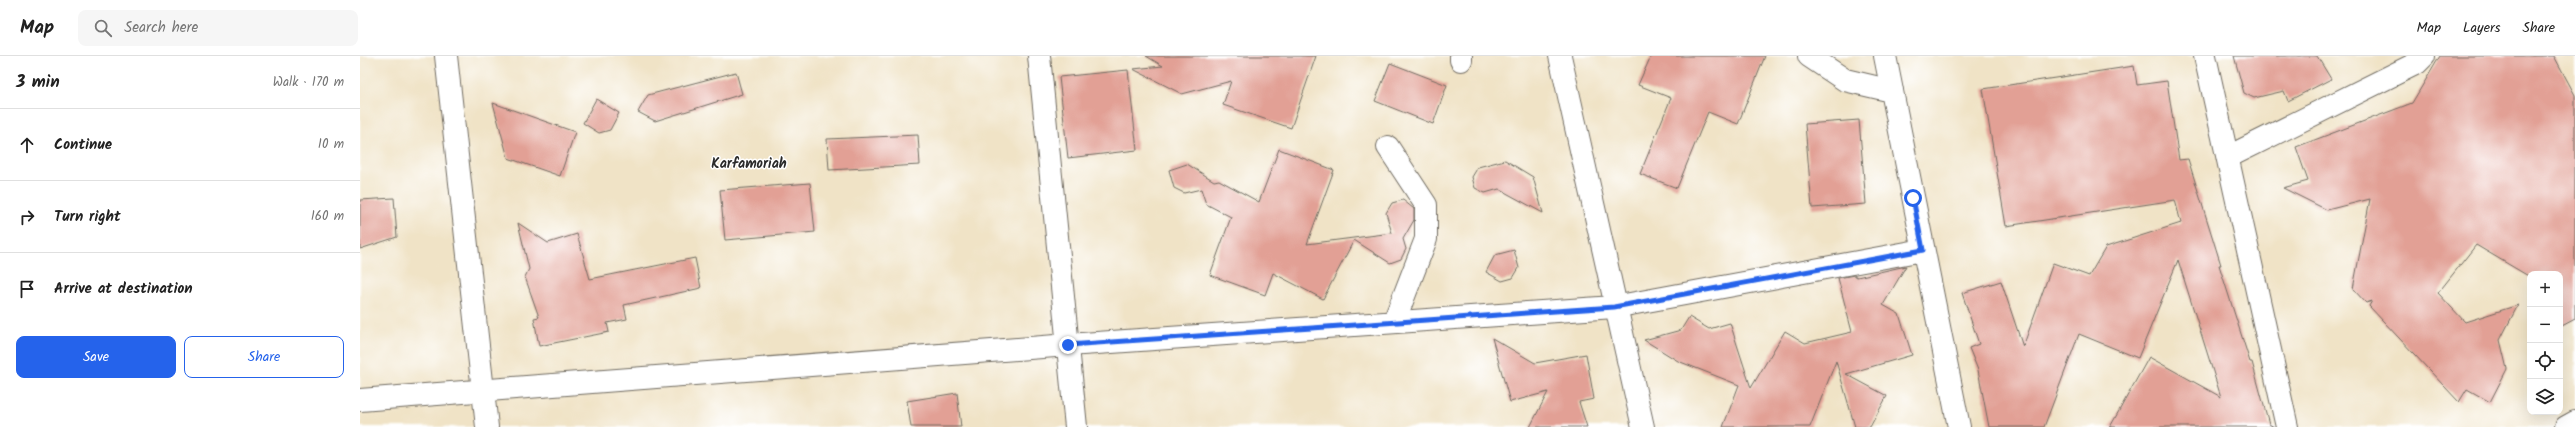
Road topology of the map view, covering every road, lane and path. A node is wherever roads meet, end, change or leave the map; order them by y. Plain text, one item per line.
1 (446, 56) edge
2 (1039, 56) edge
3 (1560, 56) edge
4 (1809, 56) edge
5 (1885, 56) edge
6 (2205, 56) edge
7 (2424, 56) edge
8 (1892, 92) junction
9 (1388, 147) dead end
10 (2228, 158) junction
11 (1923, 250) junction
12 (1614, 307) junction
13 (1394, 322) junction
14 (1068, 345) junction
15 (484, 390) junction
16 (360, 400) edge
17 (2575, 422) edge
18 (487, 427) edge
19 (1076, 427) edge
20 (1643, 427) edge
21 (1959, 427) edge
22 (2287, 427) edge
23 (2566, 427) edge

1 - 15 main road
2 - 14 main road
3 - 12 main road
4 - 8 main road
5 - 8 main road
6 - 10 main road
7 - 10 main road
8 - 11 main road
9 - 13 main road
10 - 22 main road
11 - 12 main road
11 - 21 main road
12 - 13 main road
12 - 20 main road
13 - 14 main road
14 - 15 main road
14 - 19 main road
15 - 16 main road
15 - 18 main road
17 - 23 main road

